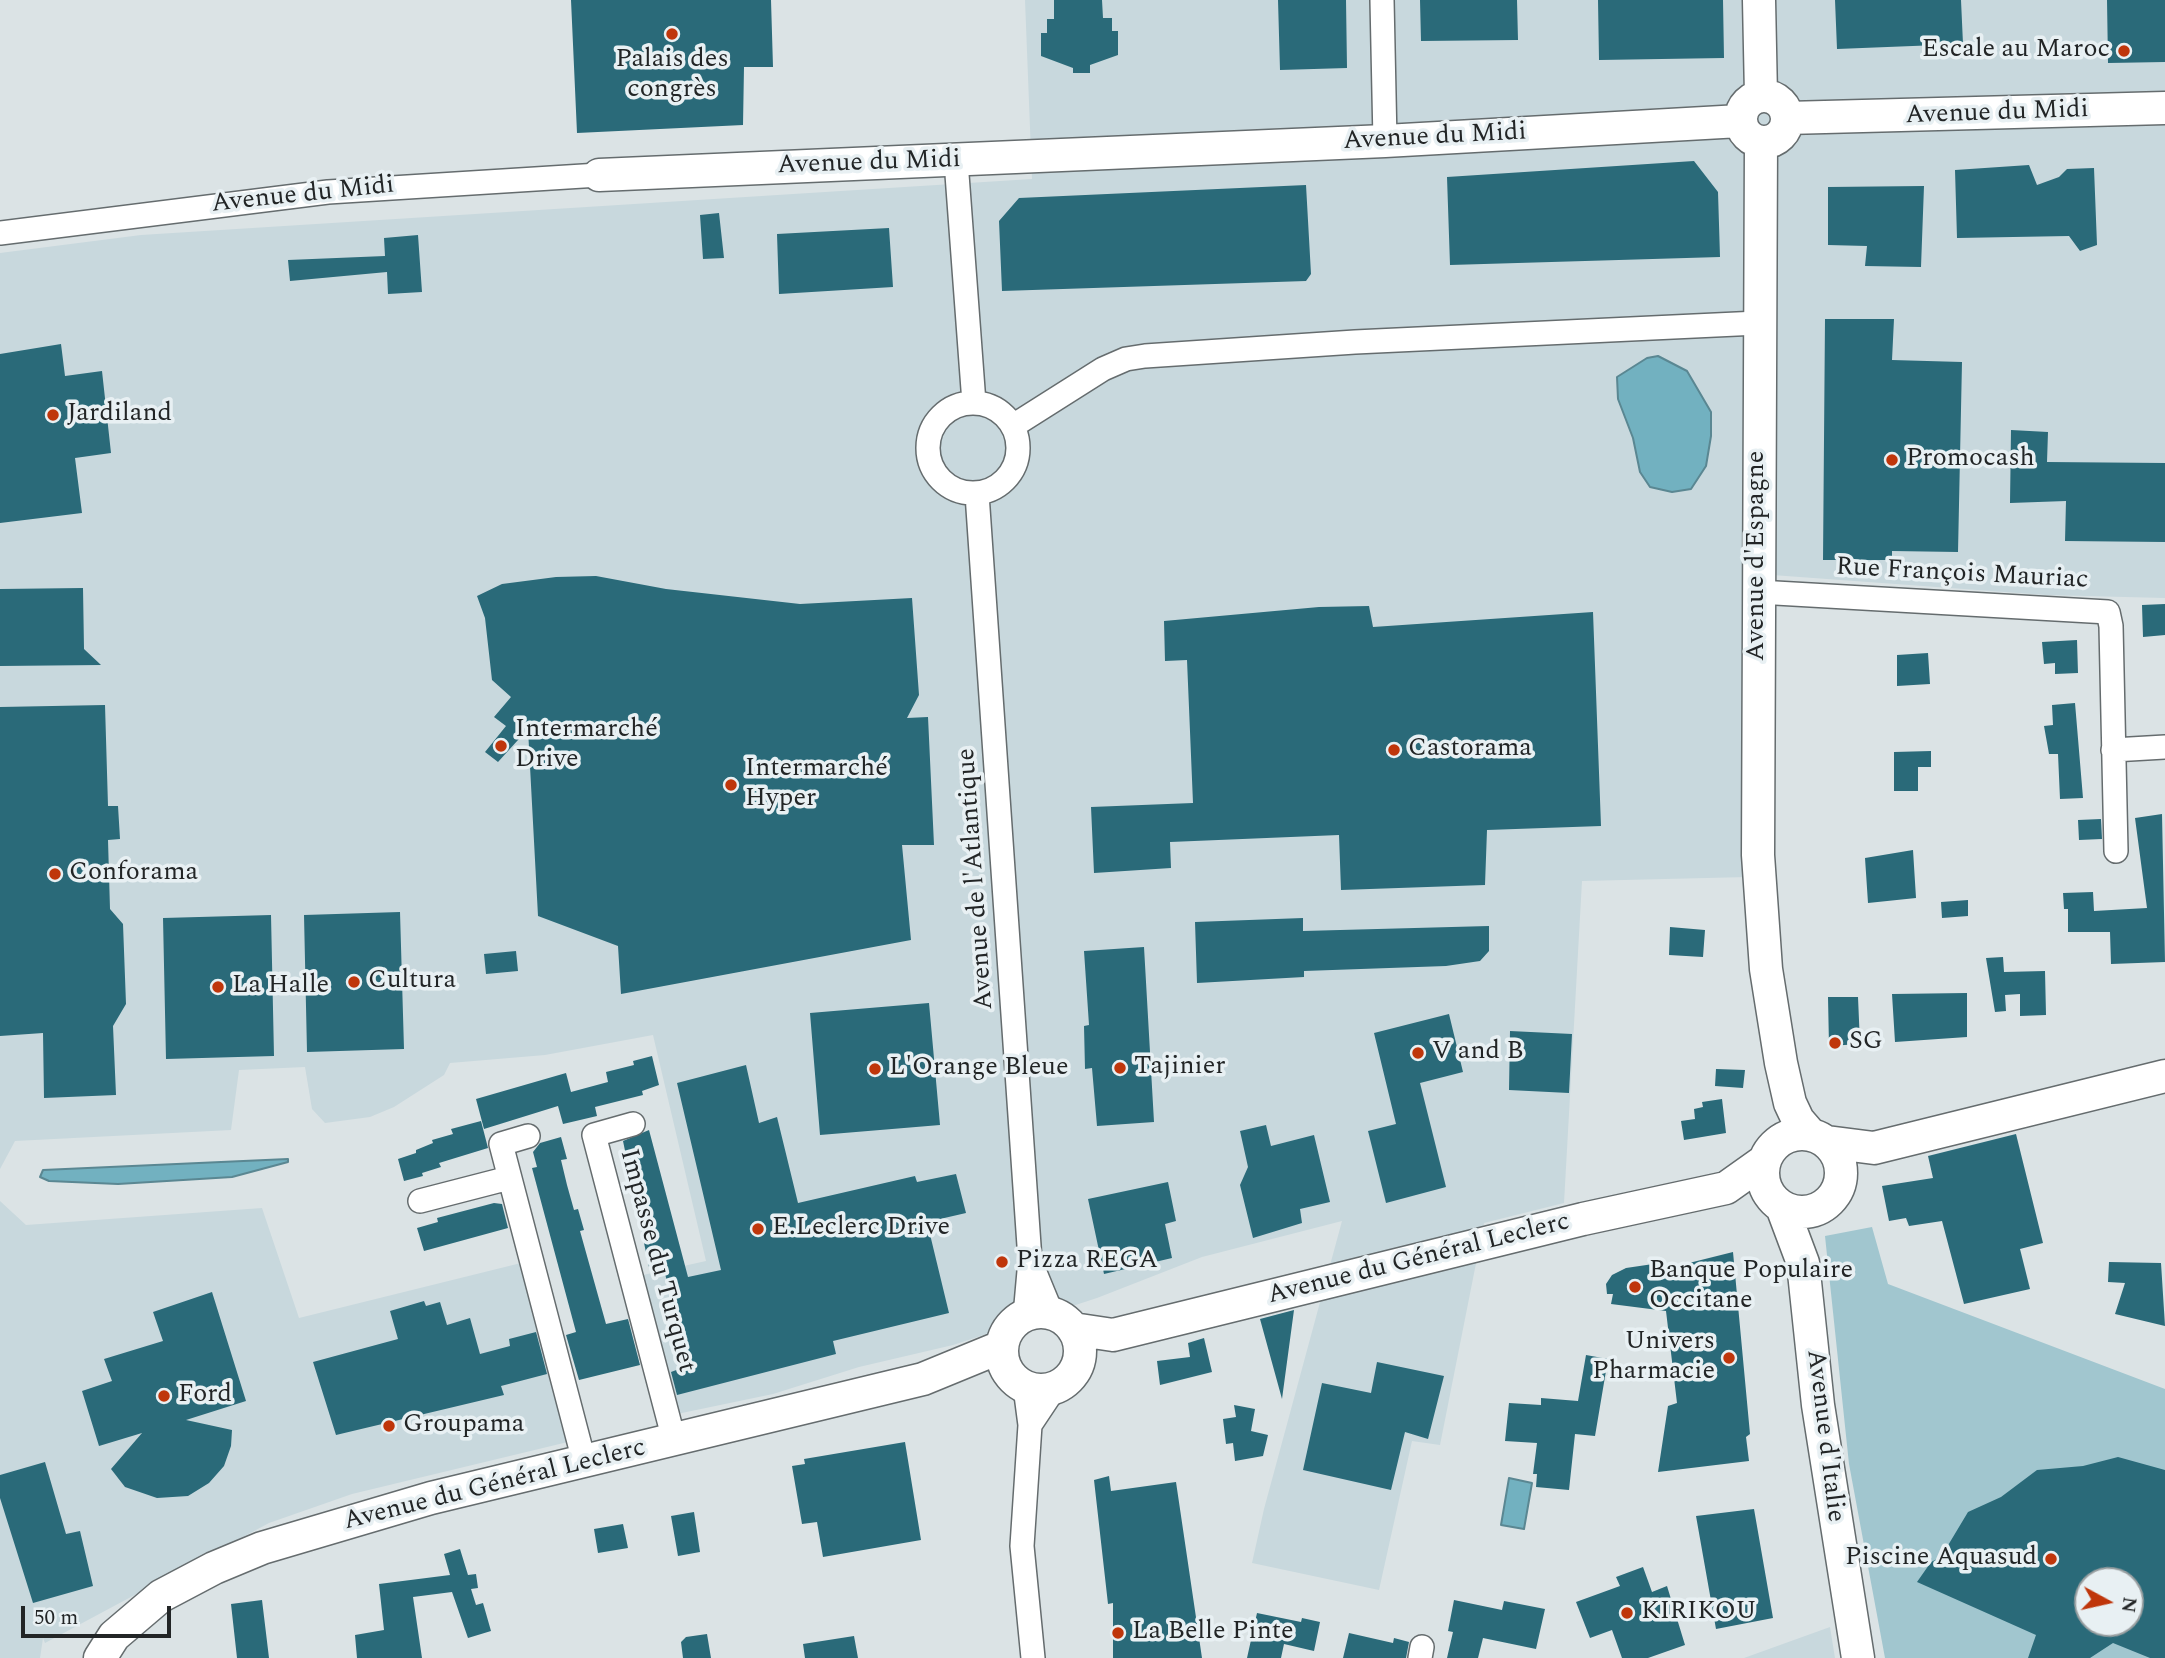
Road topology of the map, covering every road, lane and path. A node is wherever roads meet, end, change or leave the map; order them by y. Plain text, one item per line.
1 (1382, 0) edge
2 (1759, 0) edge
3 (1761, 96) junction
4 (2165, 108) edge
5 (1787, 118) junction
6 (1751, 132) junction
7 (1385, 141) junction
8 (956, 161) junction
9 (599, 176) joint
10 (0, 233) edge
11 (1758, 323) junction
12 (974, 403) junction
13 (1013, 426) junction
14 (977, 494) junction
15 (1758, 592) junction
16 (2165, 747) edge
17 (2113, 750) junction
18 (2116, 851) dead end
19 (1781, 1063) junction
20 (2165, 1076) edge
21 (633, 1124) dead end
22 (528, 1136) dead end
23 (1819, 1138) junction
24 (1874, 1148) junction
25 (1767, 1154) junction
26 (509, 1178) junction
27 (1726, 1188) junction
28 (1831, 1195) junction
29 (1775, 1200) junction
30 (420, 1201) dead end
31 (1801, 1255) junction
32 (1050, 1320) junction
33 (1113, 1335) junction
34 (1079, 1363) junction
35 (1022, 1374) junction
36 (674, 1440) junction
37 (584, 1461) junction
38 (100, 1654) edge
39 (1033, 1658) edge
40 (1858, 1658) edge

1 - 7 street
2 - 3 street
3 - 5 street
3 - 6 street
4 - 5 street, Avenue du Midi
5 - 6 street
6 - 7 street, Avenue du Midi
6 - 11 street, Avenue d'Espagne
7 - 8 street, Avenue du Midi
8 - 9 street, Avenue du Midi
8 - 12 street
9 - 10 street, Avenue du Midi
11 - 13 street
11 - 15 street, Avenue d'Espagne
12 - 13 street
12 - 14 street
13 - 14 street
14 - 32 street, Avenue de l'Atlantique
15 - 17 street, Rue François Mauriac
15 - 19 street, Avenue d'Espagne
16 - 17 street
17 - 18 street, Rue François Mauriac
19 - 23 street
19 - 25 street
20 - 24 street
21 - 36 street, Impasse du Turquet
22 - 26 street
23 - 24 street
23 - 25 street
23 - 28 street
24 - 28 street
25 - 27 street, Avenue du Général Leclerc
25 - 29 street
26 - 30 street
26 - 37 street
27 - 29 street, Avenue du Général Leclerc
27 - 33 street, Avenue du Général Leclerc
28 - 29 street
28 - 31 street
29 - 31 street, Avenue d'Italie
31 - 40 street, Avenue d'Italie
32 - 33 street, Avenue du Général Leclerc
32 - 34 street
32 - 35 street
33 - 34 street, Avenue du Général Leclerc
34 - 35 street, Avenue du Général Leclerc
35 - 36 street, Avenue du Général Leclerc
35 - 39 street
36 - 37 street, Avenue du Général Leclerc
37 - 38 street, Avenue du Général Leclerc

